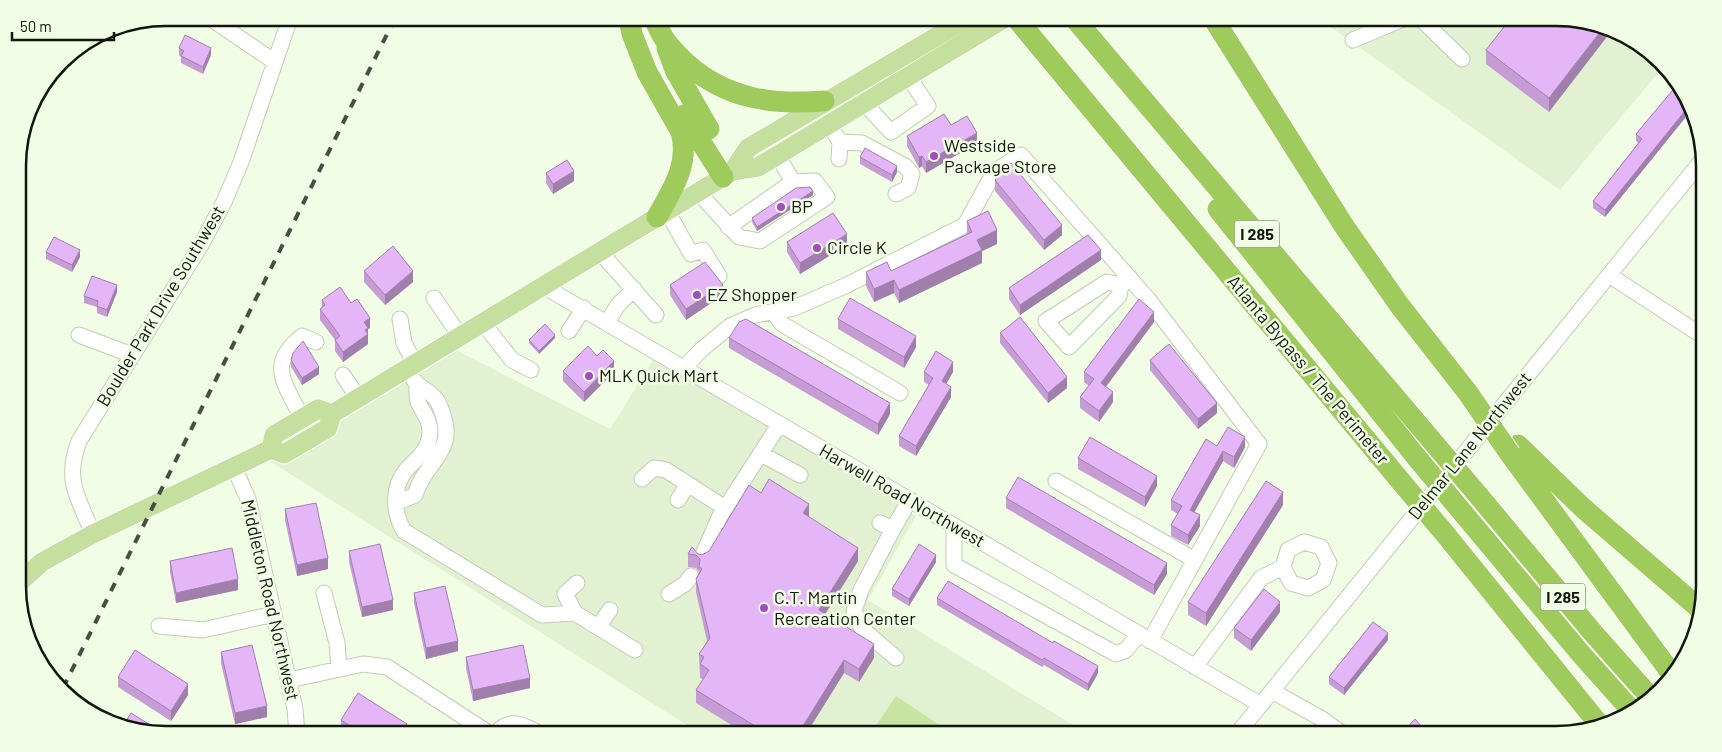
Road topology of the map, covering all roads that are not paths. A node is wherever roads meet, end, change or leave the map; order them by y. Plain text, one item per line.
1 (222, 26) edge
2 (287, 26) edge
3 (631, 26) edge
4 (643, 26) edge
5 (658, 26) edge
6 (954, 26) edge
7 (992, 26) edge
8 (1023, 26) edge
9 (1081, 26) edge
10 (1081, 26) edge
11 (1218, 26) edge
12 (1386, 26) edge
13 (1428, 26) edge
14 (1353, 40) dead end
15 (666, 45) junction
16 (1462, 60) dead end
17 (275, 62) junction
18 (908, 76) junction
19 (824, 101) junction
20 (864, 103) junction
21 (829, 125) junction
22 (840, 142) junction
23 (778, 156) junction
24 (839, 159) dead end
25 (1696, 168) edge
26 (728, 174) junction
27 (793, 182) junction
28 (698, 192) junction
29 (896, 194) dead end
30 (662, 214) junction
31 (728, 227) junction
32 (600, 252) junction
33 (1609, 275) junction
34 (719, 276) edge
35 (1125, 282) junction
36 (543, 286) junction
37 (634, 289) junction
38 (434, 298) dead end
39 (584, 308) junction
40 (774, 312) junction
41 (656, 315) dead end
42 (400, 319) dead end
43 (607, 322) junction
44 (483, 323) junction
45 (569, 331) dead end
46 (1696, 332) edge
47 (79, 334) dead end
48 (460, 336) junction
49 (316, 342) dead end
50 (132, 355) junction
51 (411, 367) junction
52 (685, 367) junction
53 (531, 370) dead end
54 (342, 375) dead end
55 (417, 385) junction
56 (900, 393) dead end
57 (358, 398) junction
58 (332, 414) junction
59 (302, 418) junction
60 (779, 425) junction
61 (271, 449) junction
62 (1514, 450) junction
63 (761, 454) junction
64 (234, 467) junction
65 (800, 475) dead end
66 (642, 479) dead end
67 (1056, 481) dead end
68 (688, 484) junction
69 (678, 500) dead end
70 (909, 501) junction
71 (396, 503) junction
72 (725, 508) junction
73 (954, 527) junction
74 (94, 534) junction
75 (701, 560) edge
76 (1195, 560) junction
77 (1283, 567) dead end
78 (26, 571) edge
79 (691, 576) dead end
80 (577, 583) dead end
81 (324, 593) dead end
82 (669, 594) dead end
83 (1694, 604) edge
84 (610, 610) dead end
85 (575, 613) junction
86 (274, 614) junction
87 (159, 626) dead end
88 (598, 627) junction
89 (1145, 637) junction
90 (635, 650) dead end
91 (896, 658) dead end
92 (1195, 666) junction
93 (1668, 669) edge
94 (339, 670) junction
95 (289, 680) junction
96 (1272, 691) junction
97 (1646, 692) edge
98 (1261, 705) junction
99 (1627, 706) edge
100 (1595, 720) edge
101 (1244, 725) edge
102 (1331, 725) edge
103 (296, 726) edge
104 (477, 726) edge
105 (504, 726) edge
106 (523, 726) edge

1 - 17 street
2 - 17 street, Boulder Park Drive Southwest
3 - 30 highway
4 - 26 highway
5 - 15 highway
6 - 19 main road
7 - 18 main road
8 - 100 highway, Atlanta Bypass / The Perimeter / I 285, bridge
9 - 97 highway, I 285, bridge
10 - 99 highway, bridge
11 - 62 highway, bridge
12 - 14 street
13 - 16 street
15 - 19 highway
15 - 26 highway
17 - 50 street, Boulder Park Drive Southwest
18 - 20 main road
18 - 20 street
19 - 26 main road
20 - 21 main road
21 - 22 street
21 - 23 main road
22 - 24 street
22 - 29 street
23 - 26 main road
23 - 27 street
25 - 33 street, Delmar Lane Northwest
26 - 28 main road
27 - 31 street
27 - 31 street
28 - 30 main road
28 - 31 street
30 - 32 main road
30 - 34 street
32 - 36 main road
32 - 37 street
33 - 46 street
33 - 96 street, Delmar Lane Northwest
35 - 35 street
35 - 40 street
35 - 76 street
36 - 39 street, Harwell Road Northwest
36 - 44 main road
37 - 41 street
37 - 43 street
38 - 48 street
39 - 43 street, Harwell Road Northwest
39 - 45 street
40 - 52 street
40 - 56 street
42 - 51 street
43 - 52 street, Harwell Road Northwest
44 - 48 main road
44 - 53 street
47 - 50 street
48 - 51 main road
49 - 59 street
50 - 74 street, Boulder Park Drive Southwest
51 - 55 street
51 - 57 main road
52 - 60 street, Harwell Road Northwest
54 - 57 street
55 - 71 street
55 - 71 street
57 - 58 main road
58 - 59 main road
58 - 61 main road
59 - 61 main road
60 - 63 street
60 - 70 street, Harwell Road Northwest
61 - 64 main road
62 - 83 highway
62 - 93 highway
63 - 65 street
63 - 72 street
64 - 74 main road
64 - 86 street, Middleton Road Northwest
66 - 68 street
67 - 76 street
68 - 69 street
68 - 72 street
70 - 73 street, Harwell Road Northwest
70 - 91 street
71 - 85 street
72 - 75 street
73 - 89 street, Harwell Road Northwest
73 - 89 street
74 - 78 main road
76 - 89 street
77 - 92 street
79 - 82 street
80 - 85 street
81 - 94 street
84 - 88 street
85 - 88 street
86 - 87 street
86 - 95 street, Middleton Road Northwest
88 - 90 street
89 - 92 street, Harwell Road Northwest
92 - 98 street, Harwell Road Northwest
94 - 95 street
94 - 104 street
95 - 103 street, Middleton Road Northwest
96 - 98 street, Delmar Lane Northwest
96 - 102 street
98 - 101 street, Delmar Lane Northwest
105 - 106 street

